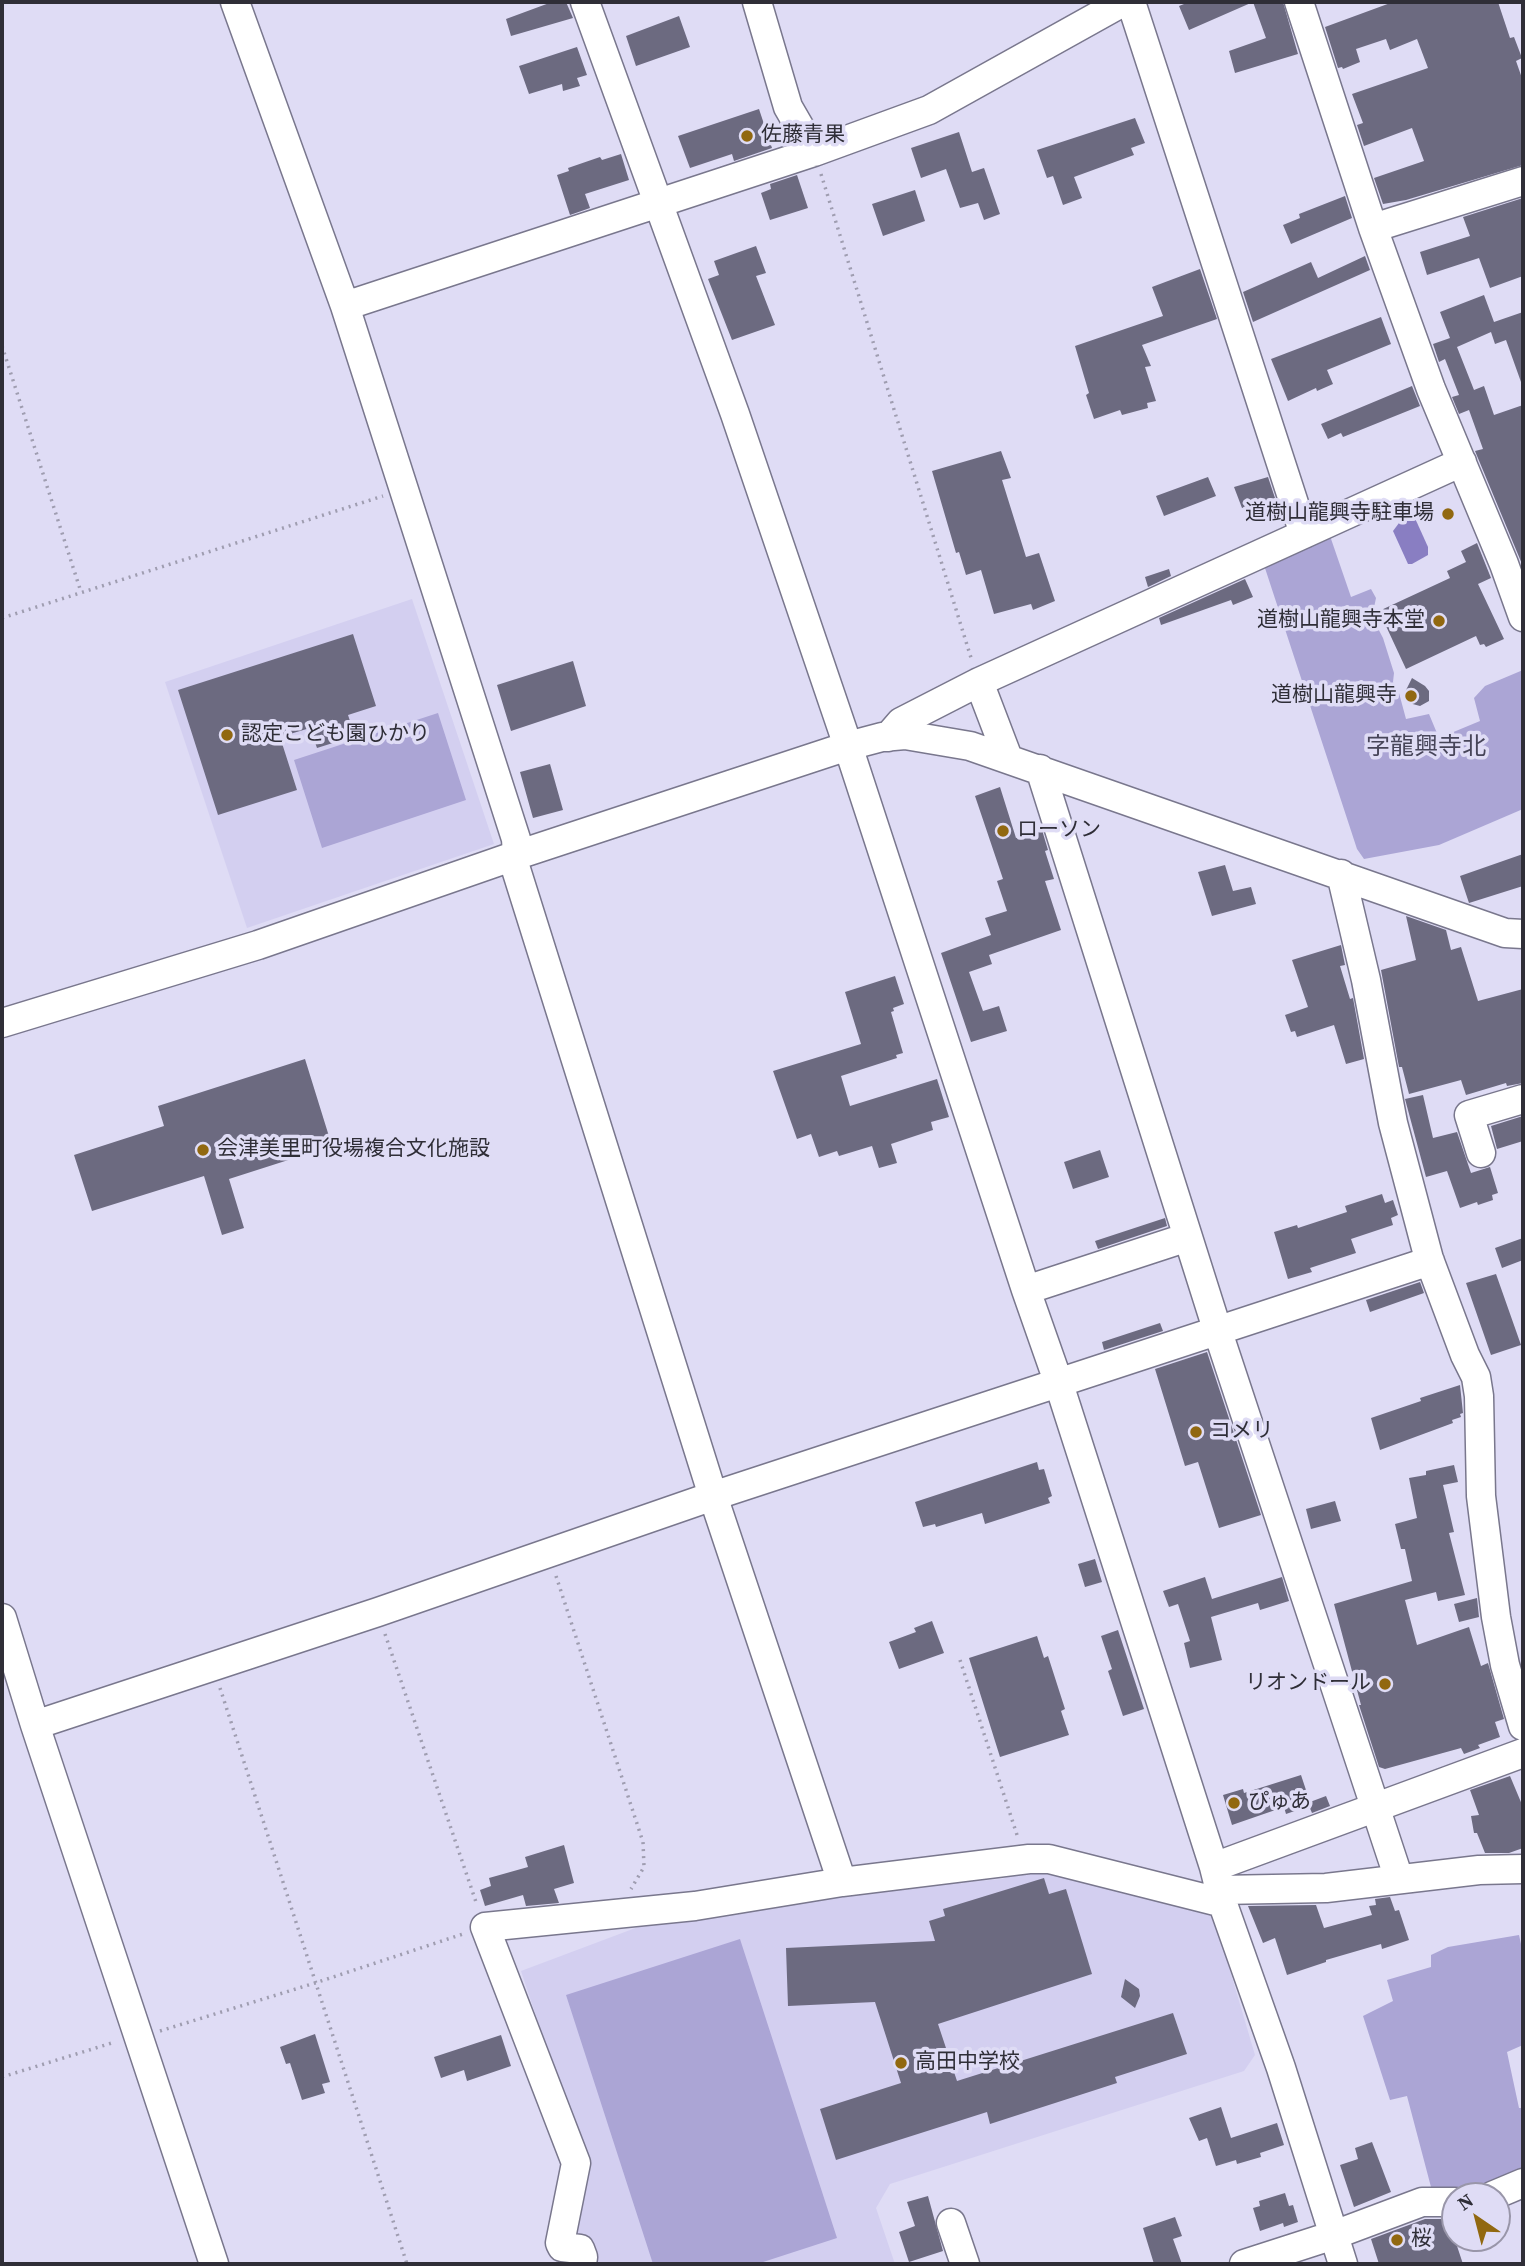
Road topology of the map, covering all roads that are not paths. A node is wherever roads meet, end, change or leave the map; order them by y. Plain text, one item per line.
1 (235, 2) edge
2 (585, 2) edge
3 (757, 2) edge
4 (1123, 2) edge
5 (1131, 2) edge
6 (1299, 2) edge
7 (814, 152) junction
8 (1523, 181) edge
9 (659, 203) junction
10 (1373, 228) junction
11 (345, 306) junction
12 (1462, 462) junction
13 (1304, 534) junction
14 (1523, 617) edge
15 (979, 682) junction
16 (888, 737) junction
17 (849, 746) junction
18 (1008, 758) junction
19 (1040, 769) junction
20 (517, 855) junction
21 (1341, 874) junction
22 (1523, 934) edge
23 (2, 1023) edge
24 (1523, 1099) edge
25 (1482, 1153) dead end
26 (1188, 1237) junction
27 (1430, 1261) junction
28 (1026, 1290) junction
29 (1218, 1332) junction
30 (1059, 1384) junction
31 (713, 1496) junction
32 (2, 1618) edge
33 (35, 1725) junction
34 (1523, 1726) edge
35 (1523, 1753) edge
36 (1375, 1807) junction
37 (1523, 1869) edge
38 (1399, 1879) junction
39 (842, 1882) junction
40 (1219, 1887) junction
41 (1441, 2202) edge
42 (951, 2223) dead end
43 (1334, 2235) junction
44 (214, 2264) edge
45 (582, 2264) edge
46 (965, 2264) edge
47 (1244, 2264) edge
48 (1343, 2264) edge

1 - 11 street
2 - 9 street
3 - 7 street
4 - 7 street
5 - 13 street
6 - 10 street
7 - 9 street
8 - 10 street
9 - 11 street
9 - 17 street
10 - 12 street
11 - 20 street
12 - 13 street
12 - 14 street
13 - 15 street
15 - 16 street
15 - 18 street
16 - 17 street
16 - 18 street
17 - 20 street
17 - 28 street
18 - 19 street
19 - 21 street
19 - 26 street
20 - 23 street
20 - 31 street
21 - 22 street
21 - 27 street
24 - 25 street
26 - 28 street
26 - 29 street
27 - 29 street
27 - 34 street
28 - 30 street
29 - 30 street
29 - 36 street
30 - 31 street
30 - 40 street
31 - 33 street
31 - 39 street
32 - 33 street
33 - 44 street
35 - 36 street
36 - 38 street
36 - 40 street
37 - 38 street
38 - 40 street
39 - 40 street
39 - 45 street
40 - 43 street
41 - 43 street
42 - 46 street
43 - 47 street
43 - 48 street

